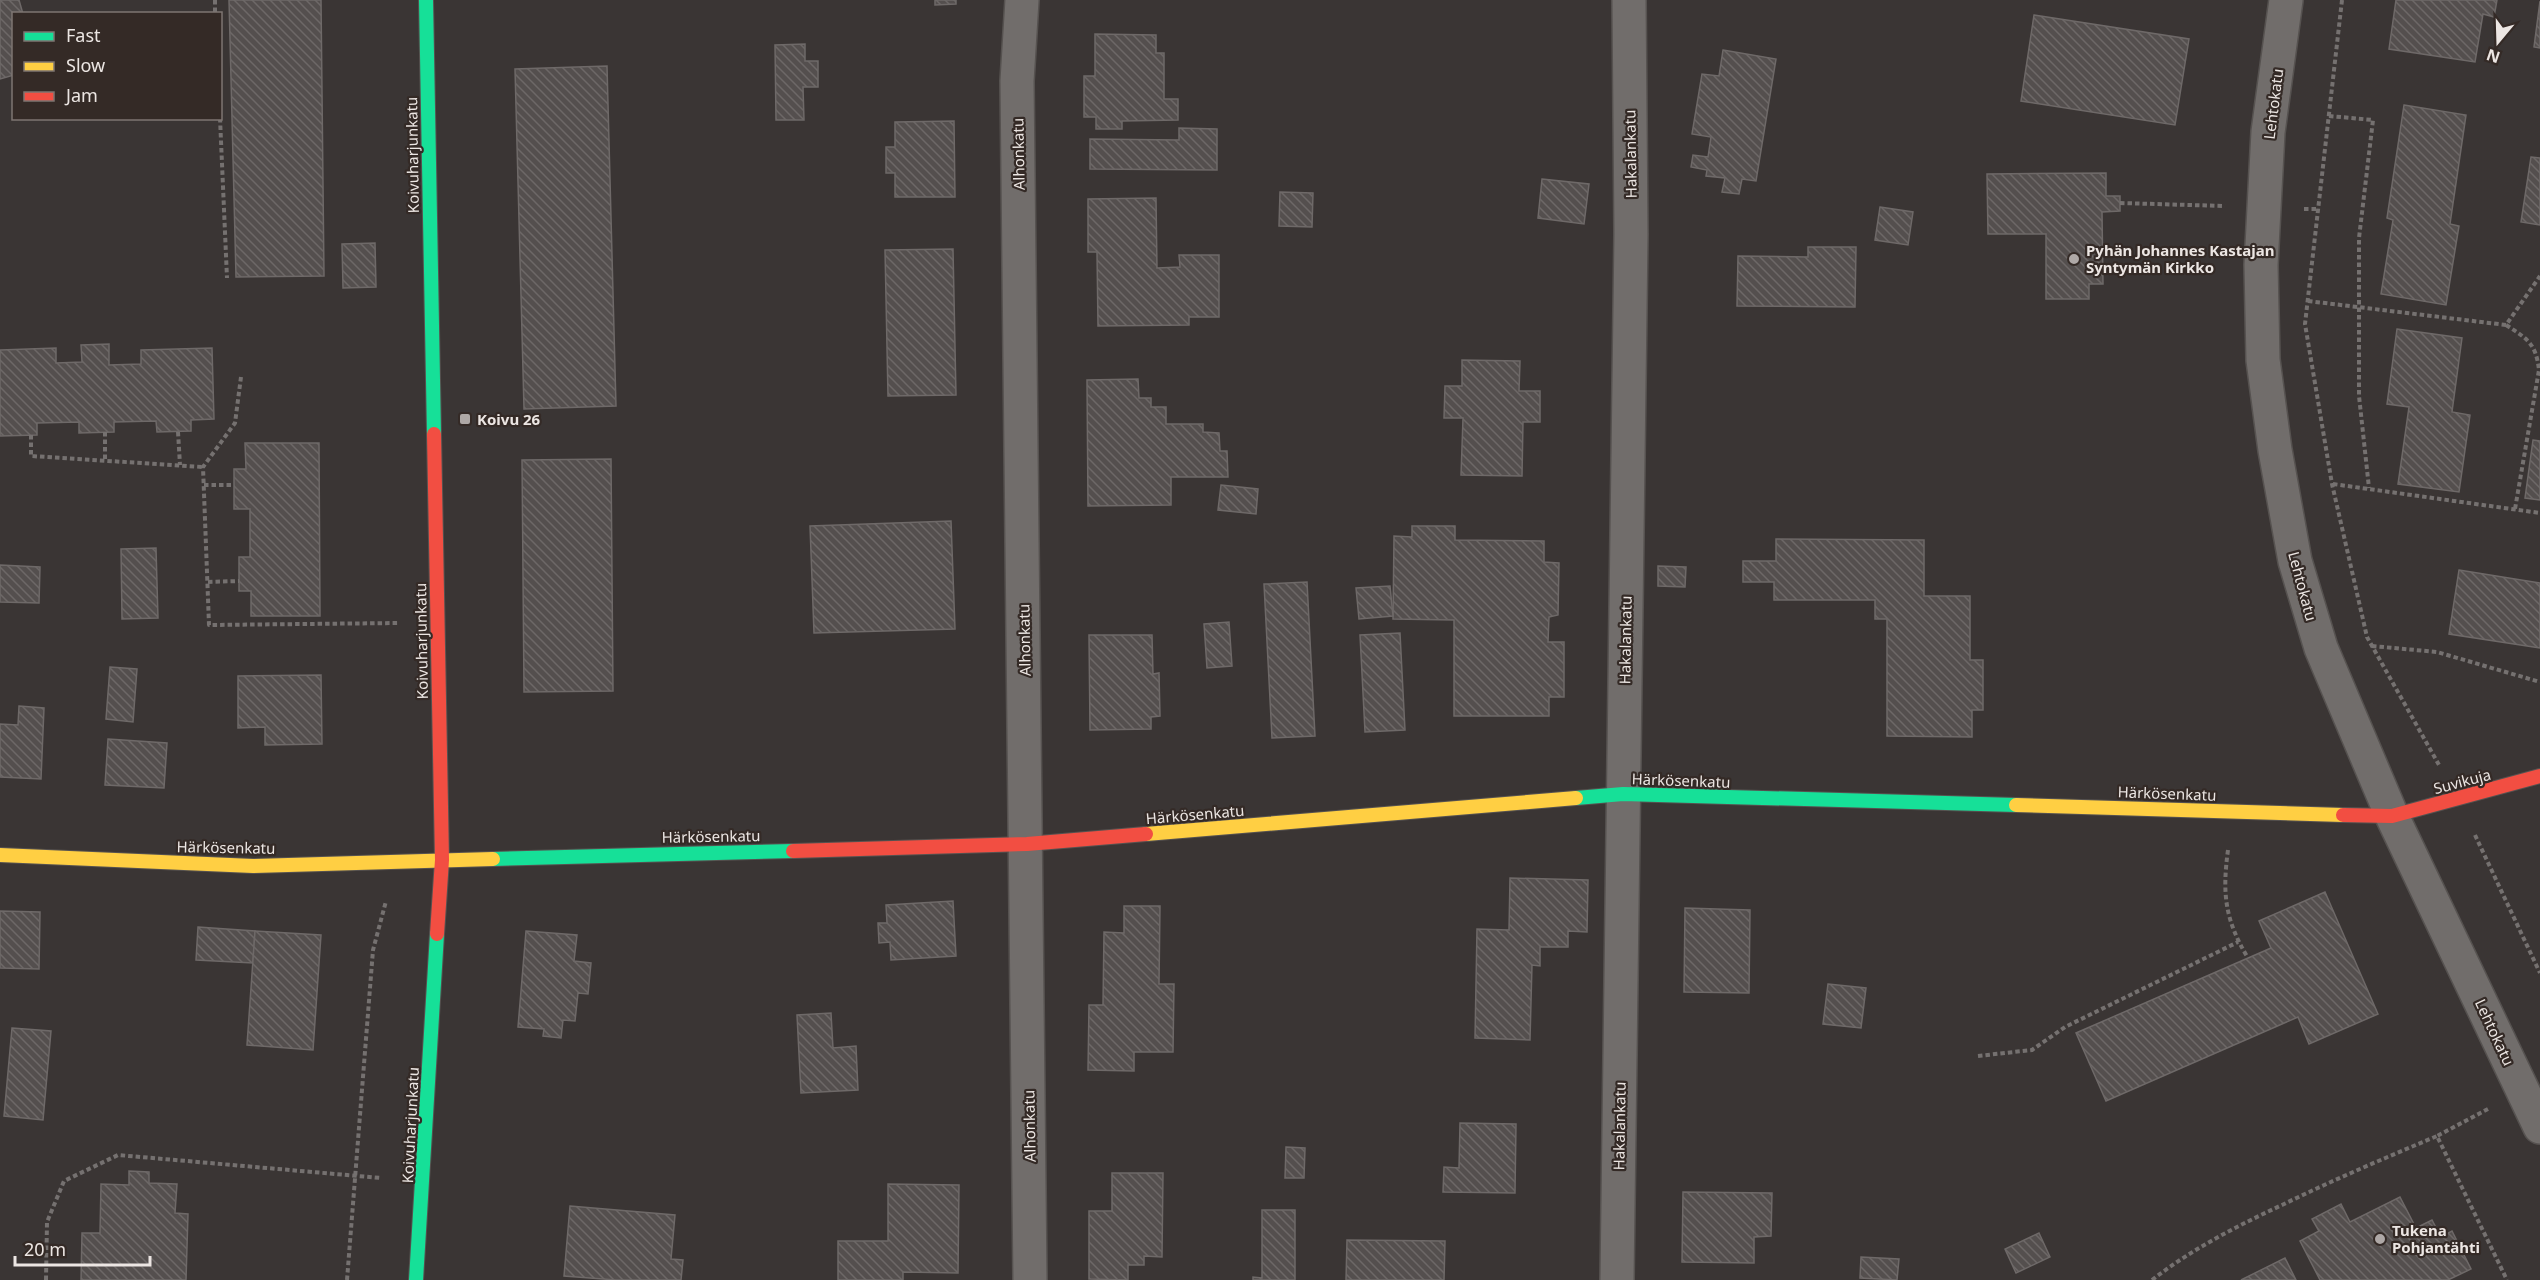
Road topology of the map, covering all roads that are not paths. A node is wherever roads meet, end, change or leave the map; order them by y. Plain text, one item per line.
1 (426, 0) edge
2 (1022, 0) edge
3 (1629, 0) edge
4 (2286, 0) edge
5 (2540, 776) edge
6 (1623, 794) junction
7 (2392, 816) junction
8 (1027, 844) junction
9 (0, 855) edge
10 (442, 860) junction
11 (2540, 1127) edge
12 (416, 1280) edge
13 (1030, 1280) edge
14 (1617, 1280) edge

1 - 10 street, Koivuharjunkatu
2 - 8 street, Alhonkatu
3 - 6 street, Hakalankatu
4 - 7 street, Lehtokatu
5 - 7 street, Suvikuja
6 - 7 street, Härkösenkatu
6 - 8 street, Härkösenkatu
6 - 14 street, Hakalankatu
7 - 11 street, Lehtokatu
8 - 10 street, Härkösenkatu
8 - 13 street, Alhonkatu
9 - 10 street, Härkösenkatu
10 - 12 street, Koivuharjunkatu

